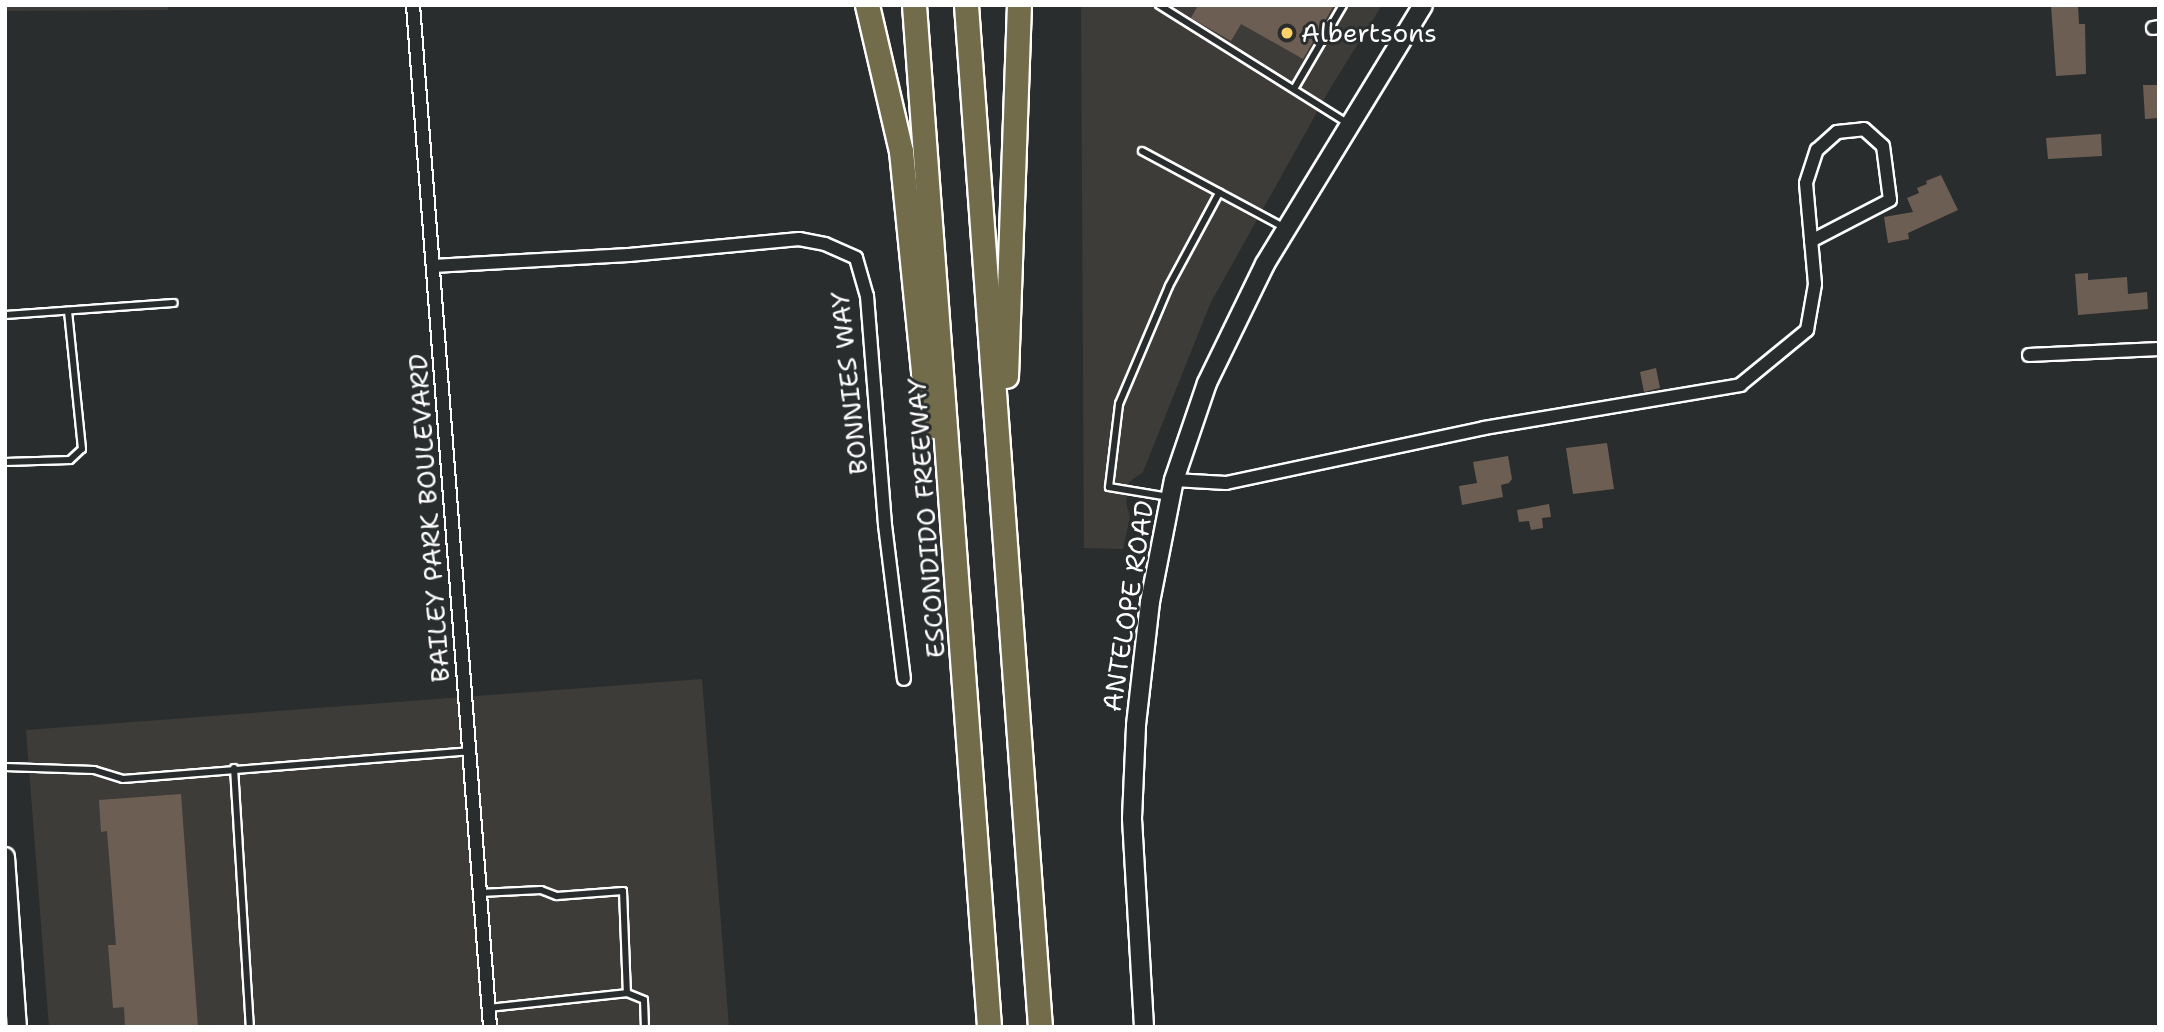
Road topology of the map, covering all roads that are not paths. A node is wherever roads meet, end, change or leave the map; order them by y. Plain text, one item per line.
1 (413, 5) edge
2 (867, 5) edge
3 (914, 5) edge
4 (966, 5) edge
5 (1019, 5) edge
6 (1159, 5) edge
7 (1343, 5) edge
8 (1423, 5) edge
9 (1294, 89) junction
10 (1351, 125) junction
11 (1142, 151) dead end
12 (1220, 193) junction
13 (1287, 229) junction
14 (1811, 241) junction
15 (433, 266) junction
16 (174, 303) dead end
17 (68, 311) junction
18 (5, 315) edge
19 (2159, 349) edge
20 (2029, 355) dead end
21 (5, 462) edge
22 (1003, 488) junction
23 (952, 489) junction
24 (1172, 489) junction
25 (904, 679) dead end
26 (469, 751) junction
27 (5, 767) edge
28 (234, 768) junction
29 (5, 857) edge
30 (480, 893) junction
31 (627, 993) junction
32 (489, 1008) junction
33 (17, 1027) edge
34 (250, 1027) edge
35 (490, 1027) edge
36 (645, 1027) edge
37 (989, 1027) edge
38 (1040, 1027) edge
39 (1144, 1027) edge

1 - 15 street, BAILEY PARK BOULEVARD
2 - 23 highway
3 - 23 highway, ESCONDIDO FREEWAY
4 - 22 highway
5 - 22 highway
6 - 9 lane
7 - 9 lane
8 - 10 main road, ANTELOPE ROAD
9 - 10 lane
10 - 13 main road, ANTELOPE ROAD
11 - 12 lane
12 - 13 lane
12 - 24 lane
13 - 24 main road, ANTELOPE ROAD
14 - 14 street
14 - 24 street
15 - 25 street, BONNIES WAY
15 - 26 street, BAILEY PARK BOULEVARD
16 - 17 lane
17 - 18 lane
17 - 21 lane
19 - 20 street
22 - 38 highway
23 - 37 highway, ESCONDIDO FREEWAY
24 - 39 main road, ANTELOPE ROAD
26 - 28 lane
26 - 30 street, BAILEY PARK BOULEVARD
27 - 28 lane
28 - 34 lane
29 - 33 main road
30 - 31 lane
30 - 32 street, BAILEY PARK BOULEVARD
31 - 32 lane
31 - 36 lane
32 - 35 street, BAILEY PARK BOULEVARD

